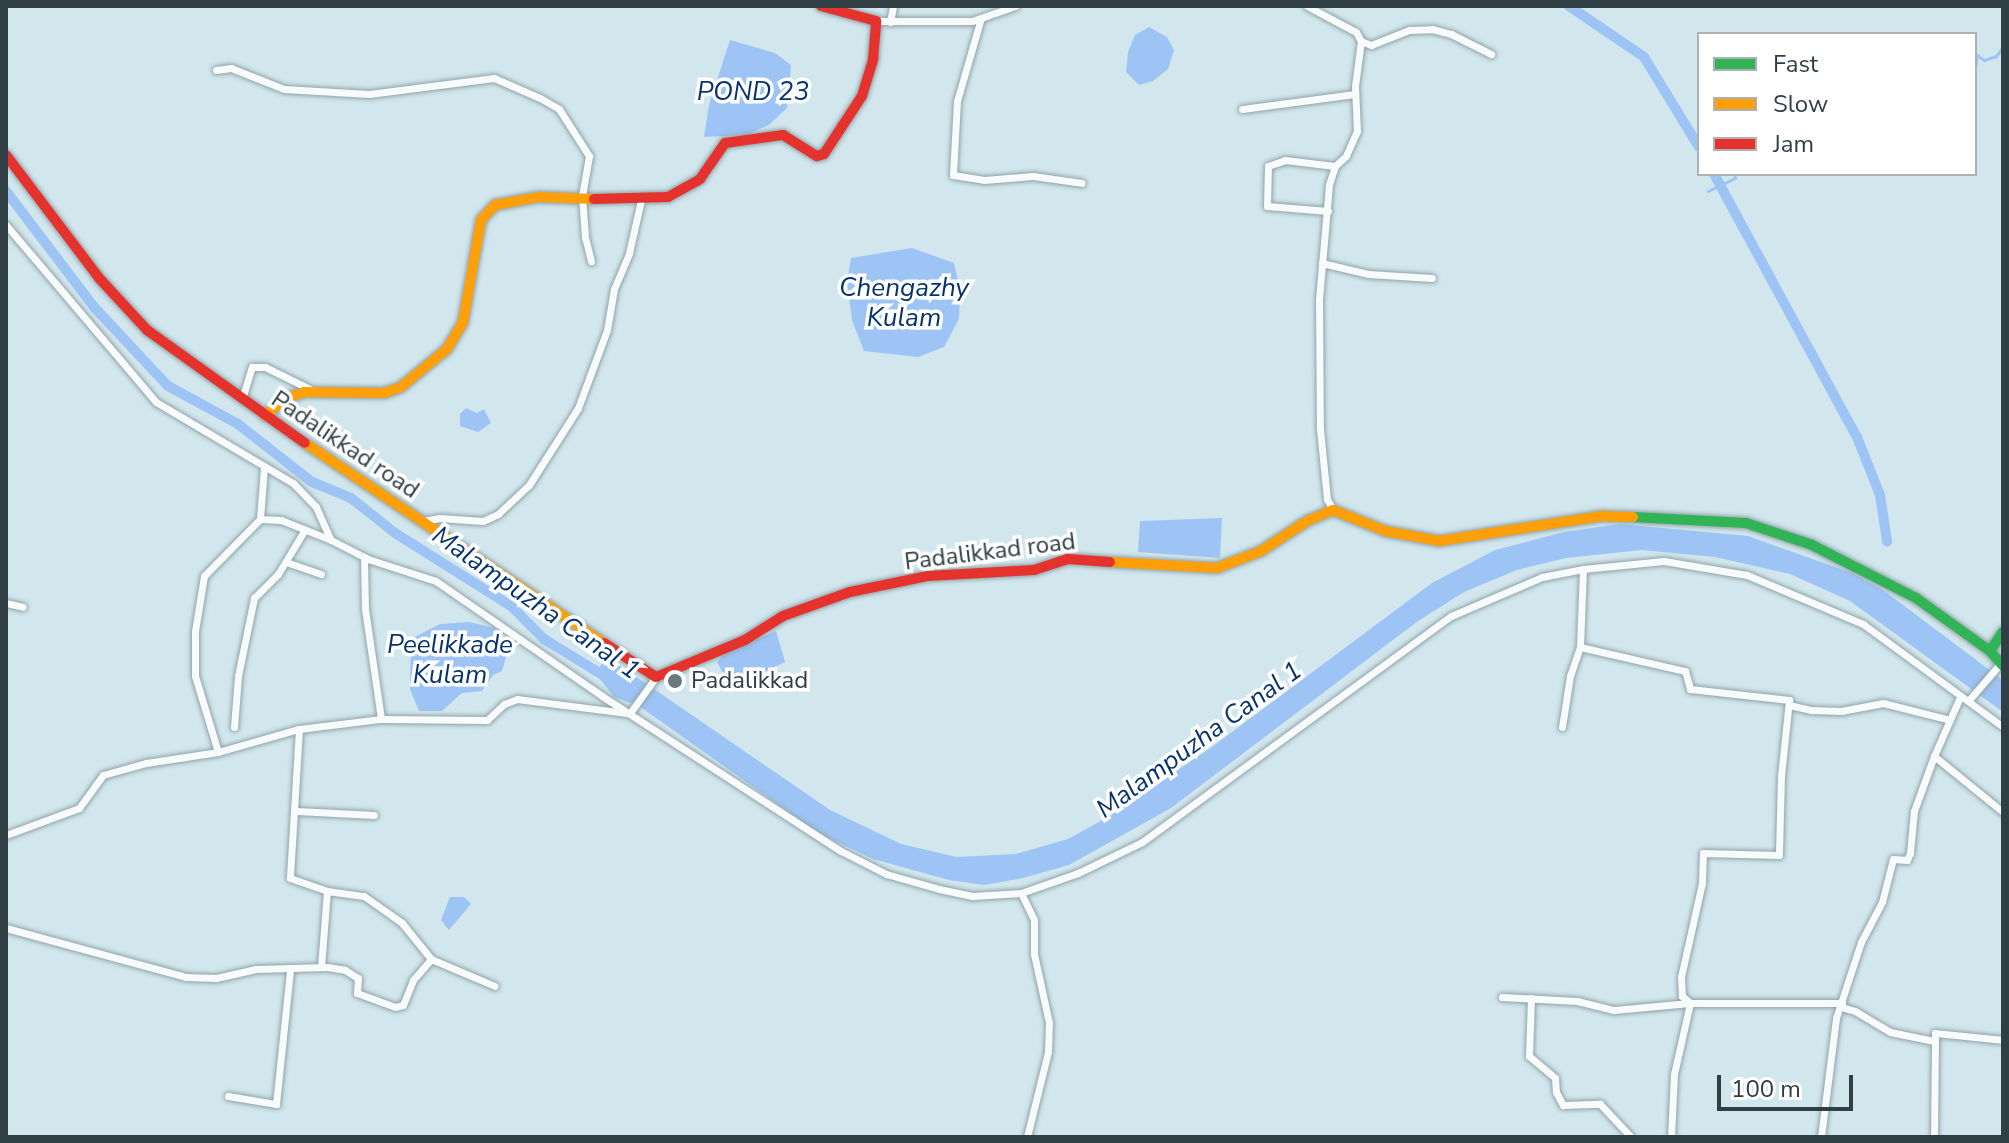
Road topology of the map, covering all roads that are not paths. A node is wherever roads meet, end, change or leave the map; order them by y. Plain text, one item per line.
1 (821, 6) edge
2 (893, 6) edge
3 (1015, 6) edge
4 (1307, 6) edge
5 (981, 18) junction
6 (876, 21) junction
7 (890, 22) junction
8 (1361, 41) junction
9 (1491, 54) dead end
10 (216, 70) dead end
11 (1355, 94) junction
12 (1242, 109) dead end
13 (6, 155) edge
14 (1335, 166) junction
15 (1082, 183) dead end
16 (582, 196) junction
17 (641, 200) junction
18 (1328, 211) junction
19 (6, 225) edge
20 (591, 261) dead end
21 (1322, 263) junction
22 (1432, 278) dead end
23 (314, 391) junction
24 (242, 399) junction
25 (265, 416) junction
26 (264, 467) junction
27 (1333, 510) junction
28 (260, 519) junction
29 (423, 521) junction
30 (304, 531) junction
31 (331, 540) junction
32 (364, 557) junction
33 (286, 562) junction
34 (1583, 569) junction
35 (321, 574) dead end
36 (6, 603) edge
37 (23, 607) dead end
38 (2003, 632) edge
39 (1580, 647) junction
40 (1990, 651) junction
41 (2002, 665) edge
42 (656, 677) junction
43 (1964, 698) junction
44 (1789, 705) junction
45 (630, 713) junction
46 (381, 719) junction
47 (1950, 720) junction
48 (234, 727) dead end
49 (1562, 727) dead end
50 (2003, 727) edge
51 (299, 729) junction
52 (218, 752) junction
53 (1934, 756) junction
54 (297, 811) junction
55 (2003, 812) edge
56 (374, 815) dead end
57 (6, 835) edge
58 (327, 891) junction
59 (1021, 893) junction
60 (6, 928) edge
61 (431, 959) junction
62 (321, 967) junction
63 (290, 971) junction
64 (495, 986) dead end
65 (1502, 997) dead end
66 (1531, 998) junction
67 (1690, 1003) junction
68 (1842, 1003) junction
69 (2003, 1040) edge
70 (1934, 1041) junction
71 (228, 1096) dead end
72 (1027, 1137) edge
73 (1631, 1137) edge
74 (1671, 1137) edge
75 (1821, 1137) edge
76 (1934, 1137) edge

1 - 6 street
2 - 7 street
3 - 5 street
4 - 8 street
5 - 7 street
5 - 15 street
6 - 7 street
6 - 17 street
8 - 9 street
8 - 11 street
10 - 16 street
11 - 12 street
11 - 14 street
13 - 24 street, Padalikkad road
14 - 18 street
14 - 18 street
16 - 17 street
16 - 20 street
16 - 23 street
17 - 29 street
18 - 21 street
19 - 26 street
21 - 22 street
21 - 27 street
23 - 24 street
23 - 25 street
24 - 25 street, Padalikkad road
25 - 29 street, Padalikkad road
26 - 28 street
26 - 31 street
27 - 40 street
27 - 42 street, Padalikkad road
28 - 30 street
28 - 52 street
29 - 42 street, Padalikkad road
30 - 31 street
30 - 33 street
31 - 32 street
32 - 45 street
32 - 46 street
33 - 35 street
33 - 48 street
34 - 39 street
34 - 43 street
34 - 59 street
36 - 37 street
38 - 40 street
39 - 44 street
39 - 49 street
40 - 41 street
41 - 43 street
42 - 45 street
43 - 47 street
43 - 50 street
44 - 47 street
44 - 67 street
45 - 46 street
45 - 59 street
46 - 51 street
47 - 53 street
51 - 52 street
51 - 54 street
52 - 57 street
53 - 55 street
53 - 68 street
54 - 56 street
54 - 58 street
58 - 61 street
58 - 62 street
59 - 72 street
60 - 63 street
61 - 62 street
61 - 64 street
62 - 63 street
63 - 71 street
65 - 66 street
66 - 67 street
66 - 73 street
67 - 68 street
67 - 74 street
68 - 70 street
68 - 75 street
69 - 70 street
70 - 76 street

